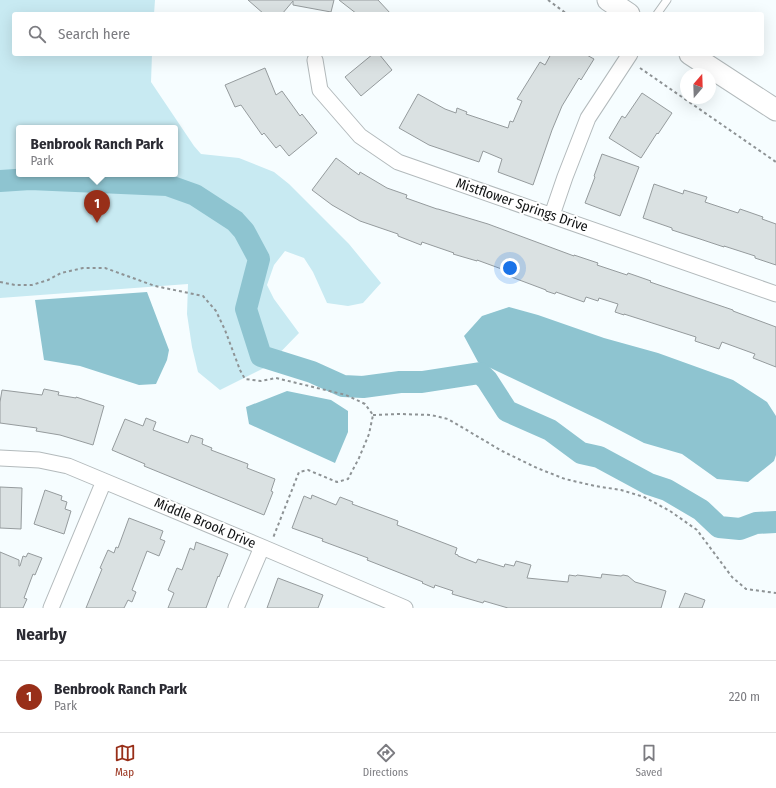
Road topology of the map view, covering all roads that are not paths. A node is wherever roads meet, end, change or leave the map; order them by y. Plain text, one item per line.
1 (608, 0) edge
2 (667, 0) edge
3 (626, 12) edge
4 (658, 12) edge
5 (629, 56) edge
6 (693, 56) edge
7 (315, 60) dead end
8 (776, 110) edge
9 (552, 215) junction
10 (776, 294) edge
11 (0, 458) edge
12 (104, 481) junction
13 (267, 543) junction
14 (51, 608) edge
15 (236, 608) edge
16 (405, 608) edge

1 - 3 street
2 - 4 lane
5 - 9 street
6 - 8 street
7 - 9 street, Mistflower Springs Drive
9 - 10 street, Mistflower Springs Drive
11 - 12 street, Middle Brook Drive
12 - 13 street, Middle Brook Drive
12 - 14 street
13 - 15 street
13 - 16 street, Middle Brook Drive

